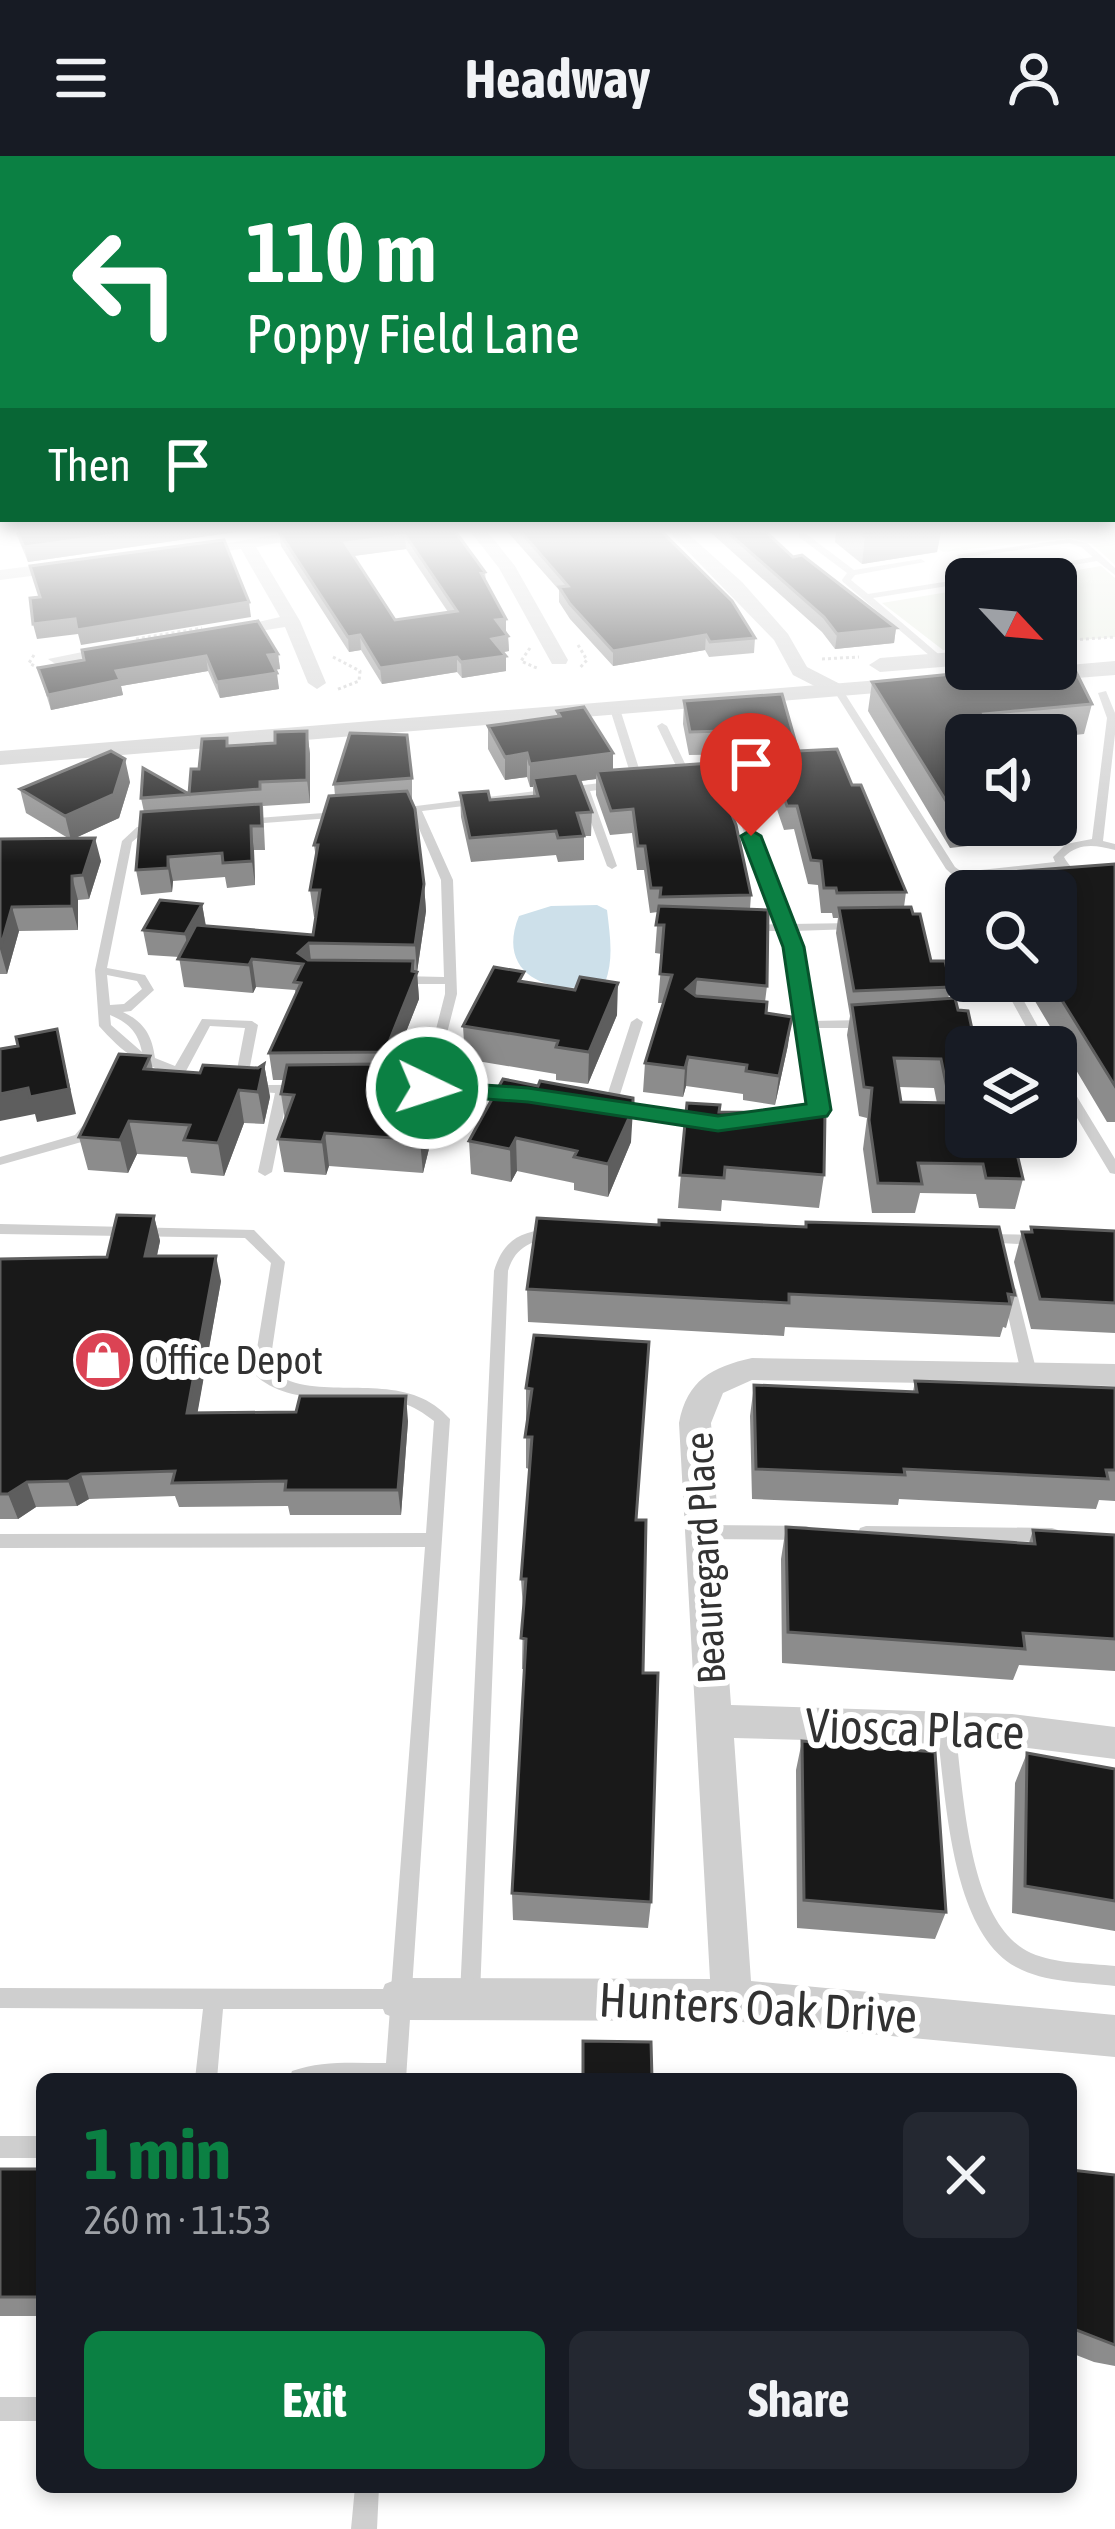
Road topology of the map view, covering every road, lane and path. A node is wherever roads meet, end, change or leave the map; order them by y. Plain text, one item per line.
1 (143, 642) edge
2 (300, 642) edge
3 (549, 642) edge
4 (784, 642) edge
5 (919, 642) edge
6 (1115, 646) edge
7 (1077, 649) edge
8 (35, 652) dead end
9 (559, 660) dead end
10 (940, 660) junction
11 (945, 661) edge
12 (55, 666) joint
13 (1115, 668) edge
14 (1077, 669) edge
15 (800, 671) junction
16 (945, 677) edge
17 (316, 682) dead end
18 (839, 691) junction
19 (1103, 693) dead end
20 (618, 718) junction
21 (662, 726) dead end
22 (0, 737) edge
23 (0, 758) edge
24 (686, 776) junction
25 (638, 781) junction
26 (583, 787) junction
27 (416, 809) junction
28 (1097, 843) junction
29 (1115, 847) edge
30 (1060, 865) junction
31 (612, 866) dead end
32 (955, 870) edge
33 (1014, 870) edge
34 (1114, 885) edge
35 (873, 925) edge
36 (744, 928) edge
37 (786, 928) junction
38 (101, 970) junction
39 (381, 980) edge
40 (451, 981) junction
41 (105, 1009) junction
42 (637, 1022) dead end
43 (890, 1023) edge
44 (784, 1024) edge
45 (806, 1026) junction
46 (149, 1060) junction
47 (136, 1070) edge
48 (178, 1073) junction
49 (239, 1085) junction
50 (427, 1088) junction
51 (282, 1089) junction
52 (1077, 1107) edge
53 (609, 1110) junction
54 (97, 1116) edge
55 (0, 1161) edge
56 (1115, 1170) edge
57 (266, 1172) dead end
58 (0, 1229) edge
59 (572, 1234) edge
60 (973, 1239) edge
61 (997, 1240) junction
62 (1068, 1240) edge
63 (1029, 1373) junction
64 (1115, 1375) edge
65 (702, 1532) junction
66 (817, 1533) edge
67 (840, 1533) edge
68 (1069, 1536) edge
69 (0, 1540) edge
70 (434, 1540) junction
71 (714, 1721) junction
72 (946, 1729) junction
73 (1115, 1743) edge
74 (1115, 1976) edge
75 (470, 1996) junction
76 (0, 1998) edge
77 (214, 1999) junction
78 (400, 1999) junction
79 (732, 2000) junction
80 (1115, 2036) edge
81 (207, 2073) edge
82 (395, 2073) edge
83 (0, 2147) edge
84 (36, 2147) edge
85 (0, 2409) edge
86 (36, 2410) edge
87 (367, 2493) edge
88 (364, 2529) edge

1 - 12 street
2 - 17 street
3 - 9 street
4 - 15 street
5 - 10 lane
6 - 7 street
8 - 12 path
10 - 11 street
10 - 15 street
13 - 14 street
15 - 18 street
15 - 22 street
16 - 18 street
18 - 20 street
18 - 32 lane
19 - 28 lane
20 - 23 street
20 - 25 lane
21 - 24 lane
24 - 25 lane
24 - 37 lane
25 - 26 lane
26 - 27 lane
26 - 31 lane
27 - 38 lane
27 - 40 lane
28 - 29 lane
28 - 30 lane
30 - 33 lane
30 - 34 lane
35 - 37 lane
36 - 37 lane
37 - 45 lane
38 - 41 lane
38 - 41 lane
39 - 40 lane
40 - 50 lane
41 - 46 lane
41 - 46 lane
42 - 53 lane
43 - 45 lane
44 - 45 lane
45 - 53 lane
46 - 47 lane
46 - 48 lane
48 - 49 lane
48 - 49 lane
49 - 51 lane
50 - 51 lane
50 - 53 lane
51 - 57 lane
52 - 56 lane
54 - 55 lane
58 - 70 lane
59 - 75 lane
60 - 61 lane
61 - 62 lane
61 - 63 lane
63 - 64 street, Beauregard Place
63 - 65 street, Beauregard Place
65 - 66 lane
65 - 71 street, Beauregard Place
67 - 68 lane
69 - 70 lane
70 - 78 lane
71 - 72 street, Viosca Place
71 - 79 street, Beauregard Place
72 - 73 street, Viosca Place
72 - 74 lane
75 - 78 street, Hunters Oak Drive
75 - 79 street, Hunters Oak Drive
76 - 77 lane
77 - 78 lane
77 - 81 lane
78 - 82 lane
79 - 80 street, Hunters Oak Drive
83 - 84 lane
85 - 86 lane
87 - 88 lane

